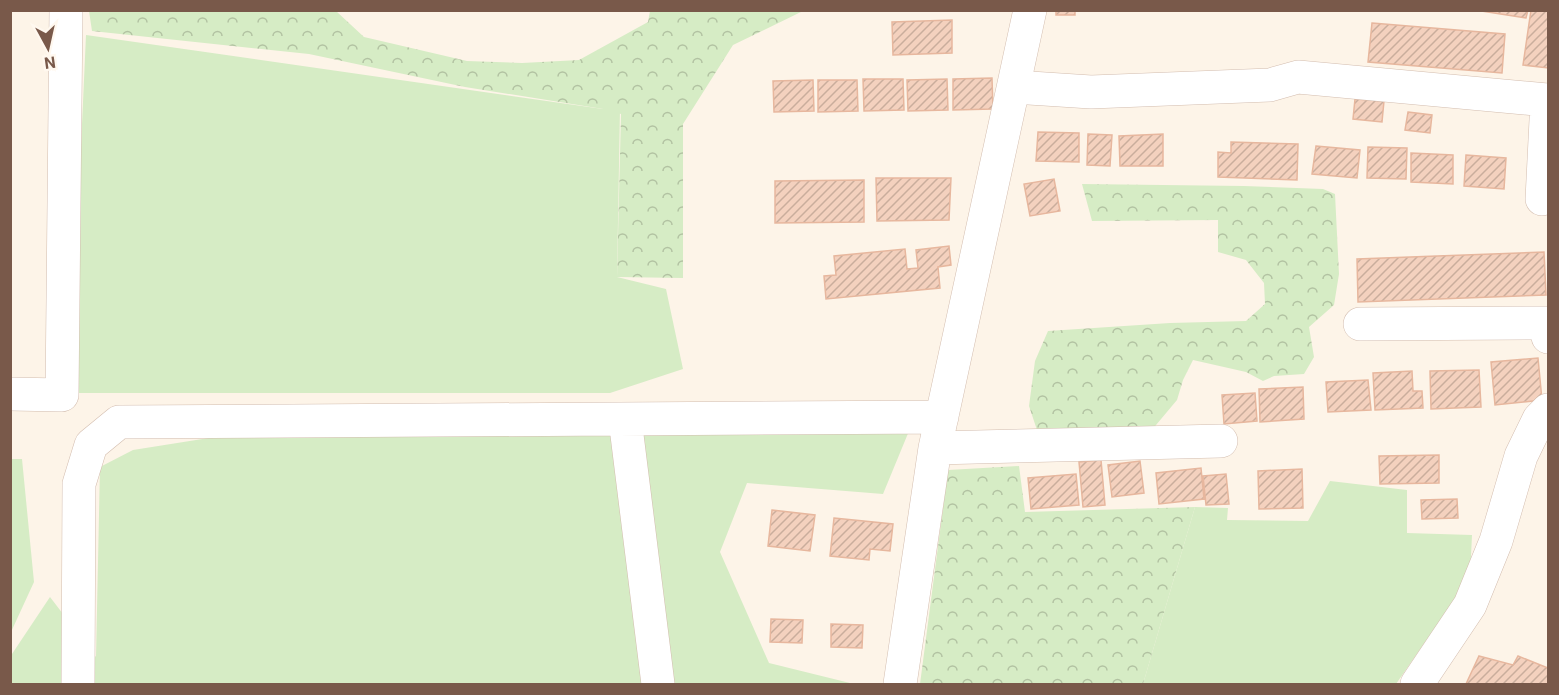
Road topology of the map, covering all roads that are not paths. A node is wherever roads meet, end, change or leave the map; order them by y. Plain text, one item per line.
1 (66, 10) edge
2 (1030, 10) edge
3 (1014, 87) junction
4 (1542, 199) dead end
5 (1360, 324) dead end
6 (1548, 337) edge
7 (10, 394) edge
8 (1548, 410) edge
9 (942, 417) junction
10 (625, 418) junction
11 (1221, 441) dead end
12 (935, 448) junction
13 (78, 684) edge
14 (658, 684) edge
15 (900, 684) edge
16 (1417, 684) edge

1 - 7 street
2 - 3 street
3 - 4 street
3 - 9 street
5 - 6 street
8 - 16 street
9 - 10 street
9 - 12 street
10 - 13 street
10 - 14 street
11 - 12 street
12 - 15 street

